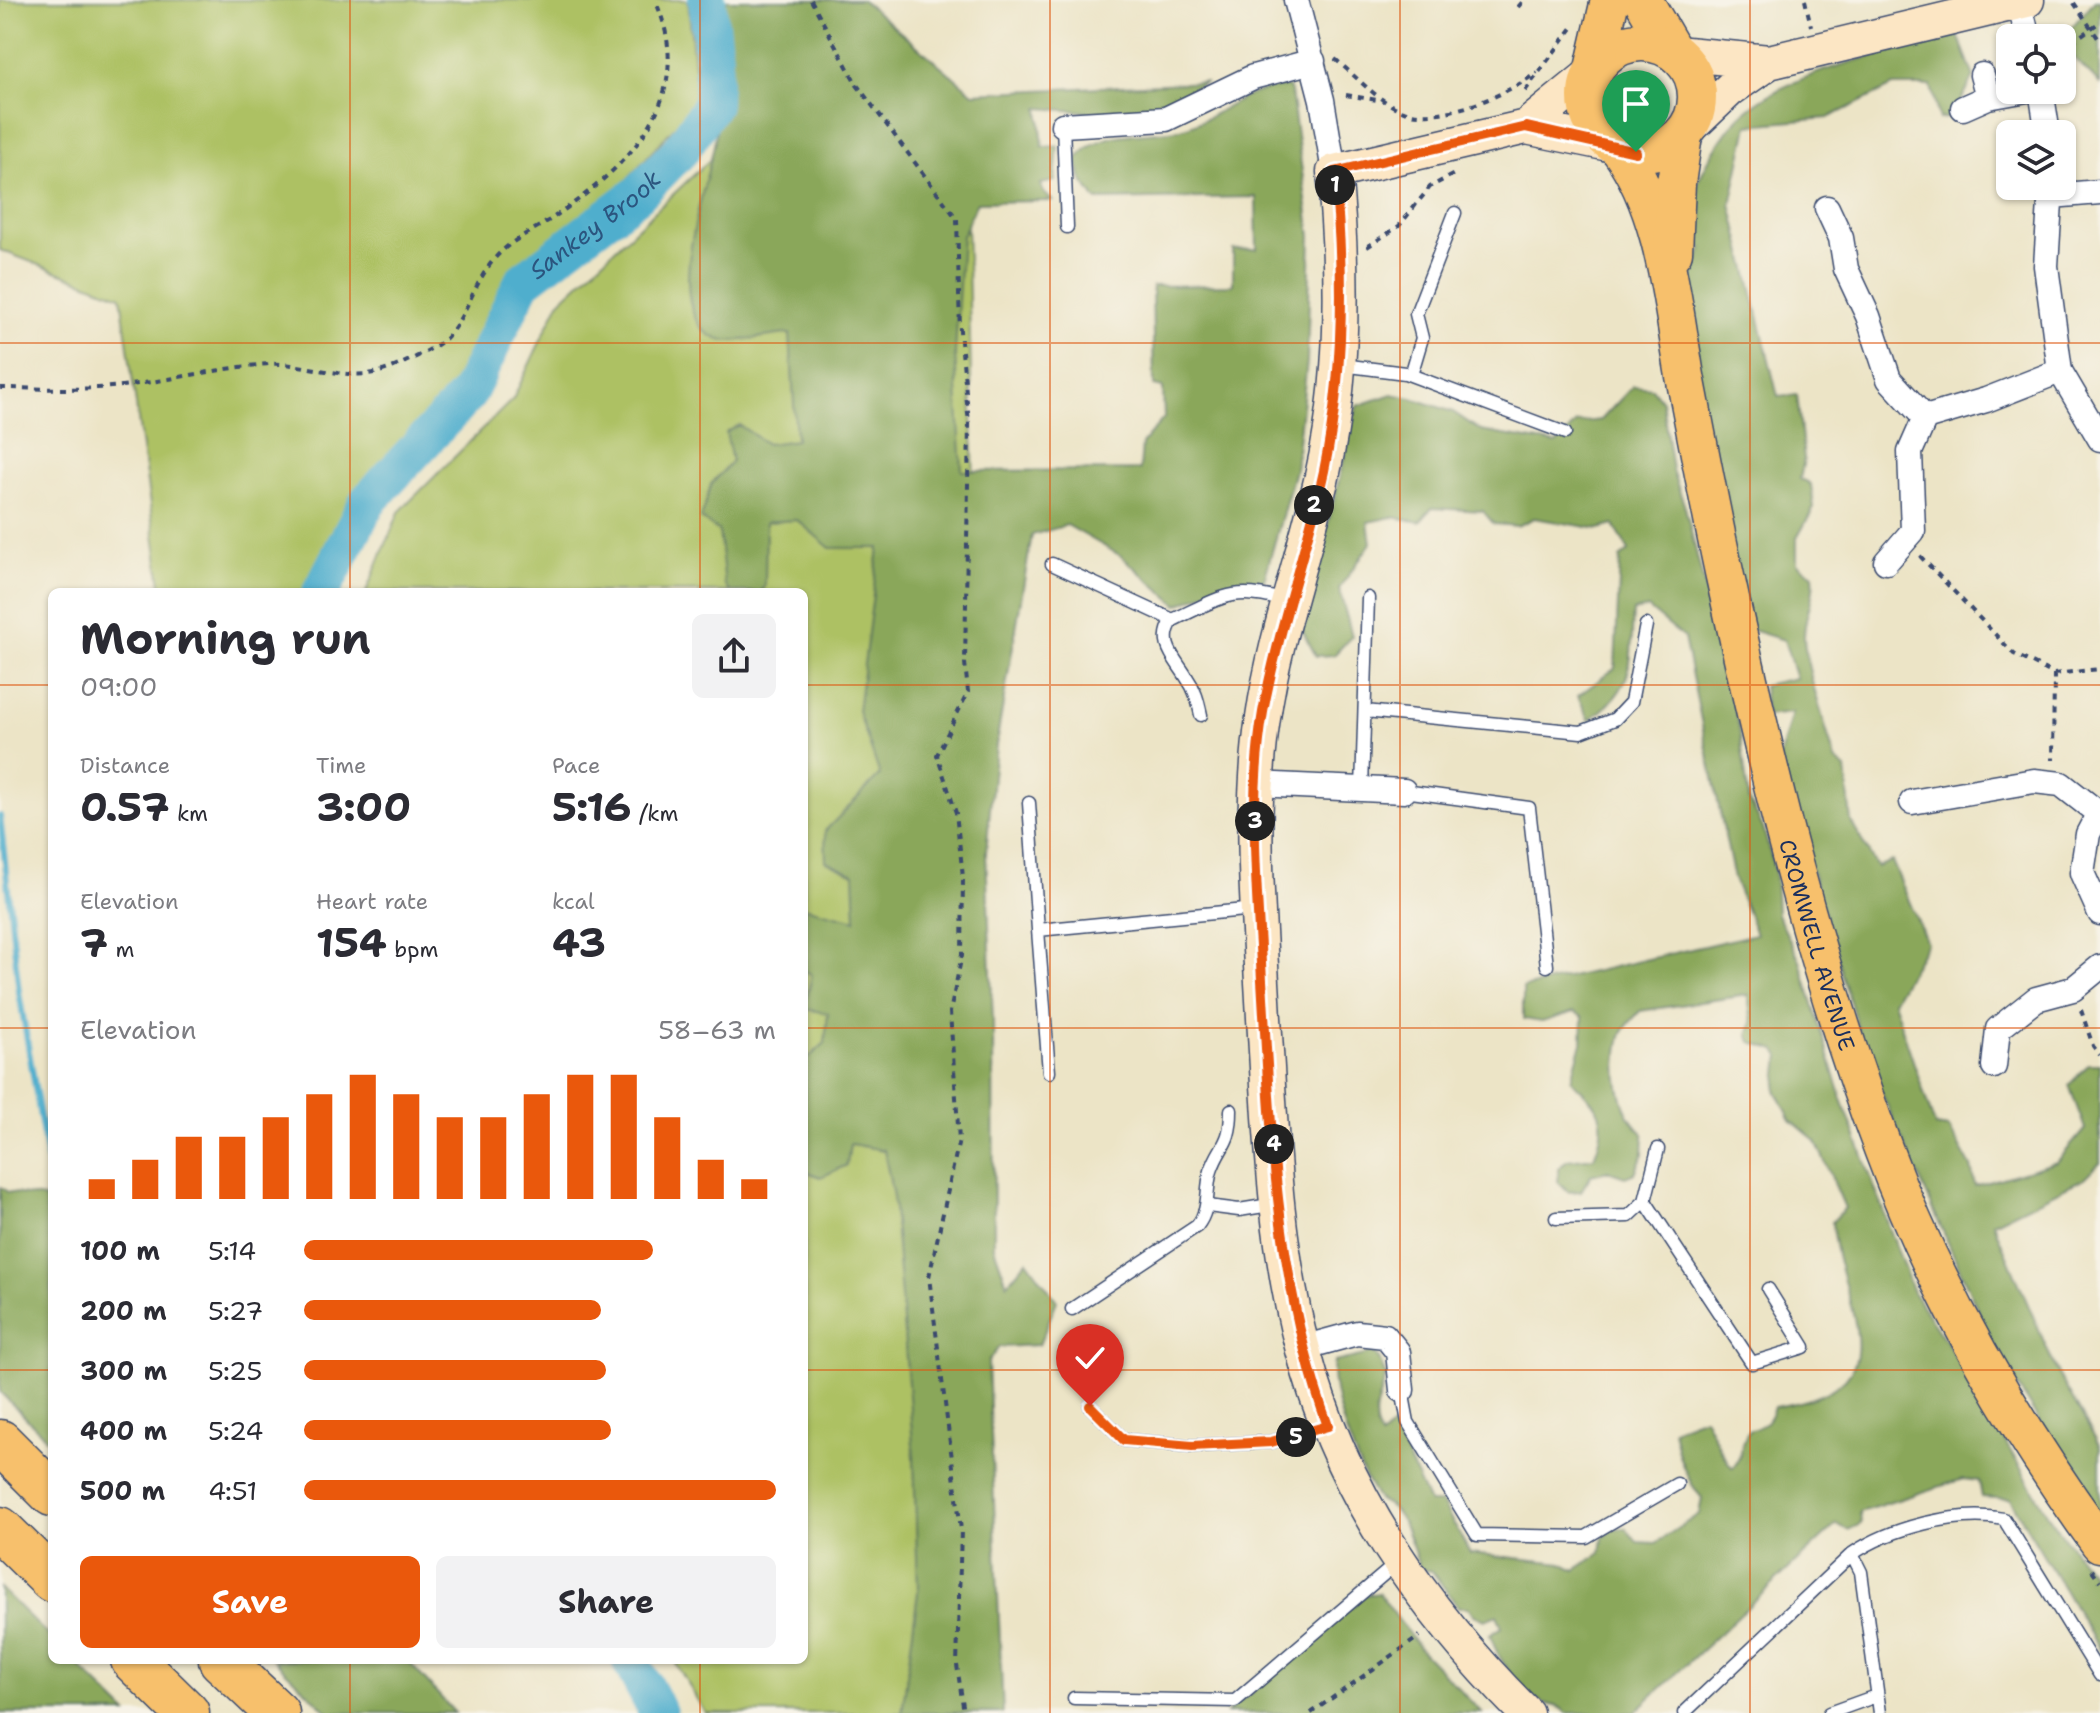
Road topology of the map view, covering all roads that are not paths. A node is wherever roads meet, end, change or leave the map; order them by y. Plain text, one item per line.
1 (1296, 0) edge
2 (1610, 0) edge
3 (1643, 0) edge
4 (2023, 1) edge
5 (2026, 24) edge
6 (1674, 52) junction
7 (1321, 57) junction
8 (1769, 62) junction
9 (1593, 71) junction
10 (1996, 87) edge
11 (1963, 108) dead end
12 (1063, 125) joint
13 (1526, 127) junction
14 (1686, 132) junction
15 (1617, 146) junction
16 (1334, 172) junction
17 (2076, 194) edge
18 (2099, 196) edge
19 (2050, 200) edge
20 (1827, 208) dead end
21 (1455, 213) dead end
22 (1067, 227) dead end
23 (1671, 295) junction
24 (1338, 364) junction
25 (2060, 371) junction
26 (1411, 375) junction
27 (1925, 418) junction
28 (1565, 433) dead end
29 (2100, 439) edge
30 (1886, 562) dead end
31 (1052, 564) dead end
32 (1368, 598) dead end
33 (1288, 602) junction
34 (1173, 620) junction
35 (1646, 625) dead end
36 (1365, 711) junction
37 (1201, 715) dead end
38 (1256, 784) junction
39 (1362, 789) junction
40 (1404, 791) joint
41 (1912, 802) dead end
42 (1029, 803) dead end
43 (2098, 812) edge
44 (1258, 909) junction
45 (2100, 913) edge
46 (1038, 930) junction
47 (1547, 966) dead end
48 (2100, 967) edge
49 (1994, 1066) dead end
50 (1049, 1072) dead end
51 (1231, 1110) dead end
52 (1658, 1149) dead end
53 (1645, 1201) junction
54 (1279, 1203) junction
55 (1208, 1206) junction
56 (1556, 1218) dead end
57 (1768, 1289) dead end
58 (1072, 1309) dead end
59 (1302, 1348) junction
60 (1402, 1390) joint
61 (1090, 1406) dead end
62 (1328, 1426) junction
63 (0, 1442) edge
64 (1677, 1484) dead end
65 (48, 1490) edge
66 (0, 1529) edge
67 (2100, 1543) edge
68 (1852, 1554) junction
69 (1398, 1562) junction
70 (48, 1576) edge
71 (137, 1664) edge
72 (225, 1664) edge
73 (2100, 1675) edge
74 (1876, 1696) junction
75 (1074, 1698) dead end
76 (187, 1713) edge
77 (277, 1713) edge
78 (1526, 1713) edge
79 (1684, 1713) edge
80 (1829, 1713) edge
81 (1880, 1713) edge

1 - 7 street
2 - 9 main road
3 - 6 main road
4 - 5 street
4 - 8 street
6 - 8 street
6 - 9 main road
6 - 14 main road
7 - 12 street
7 - 16 street
8 - 14 street
9 - 13 street
9 - 15 main road
10 - 11 street
12 - 22 lane
13 - 15 street
13 - 16 street
14 - 15 main road
14 - 23 main road, CROMWELL AVENUE
15 - 23 main road, CROMWELL AVENUE
16 - 24 street
17 - 18 street
19 - 25 street
20 - 27 street
21 - 26 lane
23 - 67 main road, CROMWELL AVENUE
24 - 26 lane
24 - 33 street
25 - 27 street
25 - 29 street
26 - 28 lane
27 - 30 street
31 - 34 lane
32 - 36 lane
33 - 34 lane
33 - 38 street
34 - 37 lane
35 - 36 lane
36 - 39 lane
38 - 39 street
38 - 44 street
39 - 40 street
40 - 47 lane
41 - 43 street
42 - 46 lane
43 - 45 street
44 - 46 lane
44 - 54 street
46 - 50 lane
48 - 49 street
51 - 55 lane
52 - 53 lane
53 - 56 lane
53 - 57 lane
54 - 55 lane
54 - 59 street
55 - 58 lane
59 - 60 street
59 - 62 street
60 - 64 lane
61 - 62 lane
62 - 69 street
63 - 65 highway
66 - 70 highway
68 - 73 lane
68 - 74 lane
68 - 79 lane
69 - 75 lane
69 - 78 street
71 - 76 highway
72 - 77 highway
74 - 80 lane
74 - 81 lane

